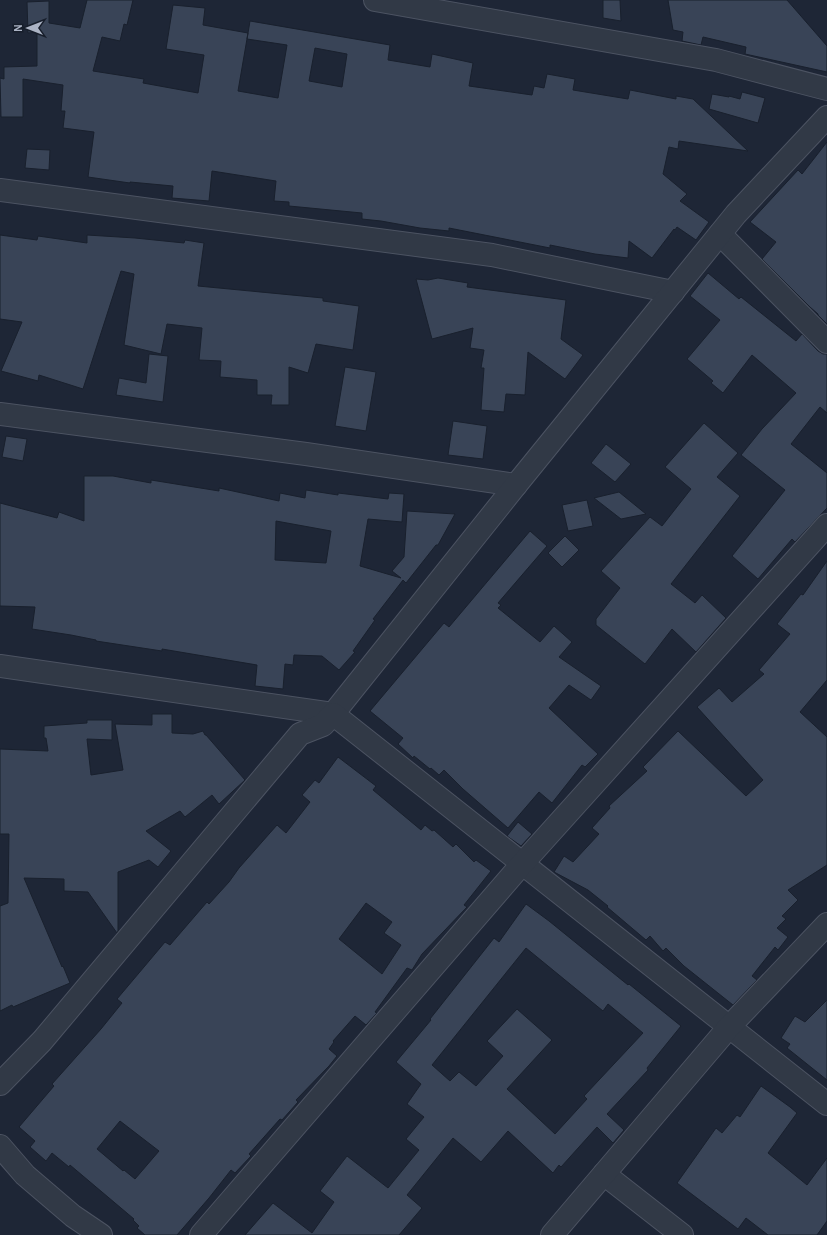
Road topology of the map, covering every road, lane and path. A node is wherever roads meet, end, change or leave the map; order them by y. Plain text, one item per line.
1 (375, 0) edge
2 (827, 89) edge
3 (827, 117) edge
4 (0, 190) edge
5 (720, 234) junction
6 (673, 292) junction
7 (827, 342) edge
8 (0, 414) edge
9 (516, 485) junction
10 (827, 525) edge
11 (0, 666) edge
12 (333, 714) junction
13 (522, 864) junction
14 (827, 924) edge
15 (729, 1027) junction
16 (0, 1084) edge
17 (827, 1104) edge
18 (0, 1146) edge
19 (0, 1170) edge
20 (604, 1174) junction
21 (25, 1175) junction
22 (101, 1235) edge
23 (201, 1235) edge
24 (552, 1235) edge
25 (682, 1235) edge

1 - 2 street
3 - 5 street
4 - 6 street
5 - 6 street
5 - 7 street
6 - 9 street
8 - 9 street
9 - 12 street
10 - 13 street
11 - 12 street
12 - 13 street
12 - 16 street
13 - 15 street
13 - 23 street
14 - 15 street
15 - 17 street
15 - 20 street
18 - 21 street
19 - 21 street
20 - 24 street
20 - 25 street
21 - 22 street

